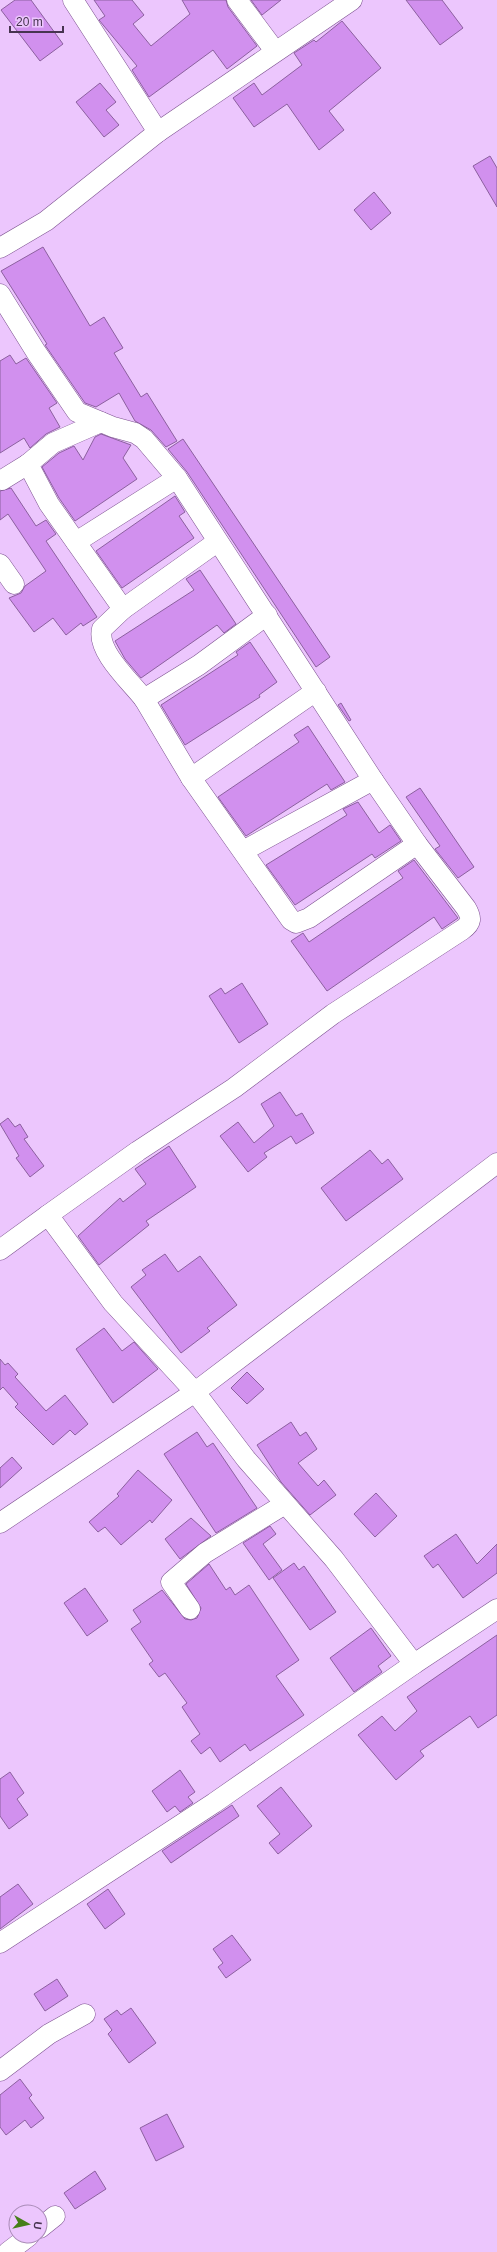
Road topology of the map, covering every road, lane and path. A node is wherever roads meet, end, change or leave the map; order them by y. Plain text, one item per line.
1 (73, 0) edge
2 (237, 0) edge
3 (352, 0) edge
4 (275, 51) junction
5 (158, 132) junction
6 (0, 248) edge
7 (0, 294) edge
8 (101, 422) junction
9 (28, 464) junction
10 (177, 478) junction
11 (2, 480) dead end
12 (76, 542) junction
13 (217, 542) junction
14 (0, 564) edge
15 (14, 584) dead end
16 (123, 609) junction
17 (267, 615) junction
18 (316, 691) junction
19 (144, 699) junction
20 (191, 778) junction
21 (373, 780) junction
22 (417, 844) junction
23 (243, 851) junction
24 (497, 1163) edge
25 (48, 1215) junction
26 (0, 1250) edge
27 (195, 1392) junction
28 (285, 1504) junction
29 (0, 1523) edge
30 (190, 1609) dead end
31 (497, 1609) edge
32 (414, 1664) junction
33 (0, 1943) edge
34 (85, 2014) dead end
35 (0, 2071) edge
36 (18, 2244) edge
37 (8, 2252) edge

1 - 5 street
2 - 4 street
3 - 4 street
4 - 5 street
5 - 6 street
7 - 8 street
8 - 9 street
8 - 10 street
9 - 11 street
9 - 12 street
10 - 12 street
10 - 13 street
12 - 16 street
13 - 16 street
13 - 17 street
14 - 15 street
16 - 19 street
17 - 18 street
17 - 19 street
18 - 20 street
18 - 21 street
19 - 20 street
20 - 23 street
21 - 22 street
21 - 23 street
22 - 23 street
22 - 25 street
24 - 27 street
25 - 26 street
25 - 27 street
27 - 28 street
27 - 29 street
28 - 30 street
28 - 32 street
31 - 32 street
32 - 33 street
34 - 35 street
36 - 37 street

